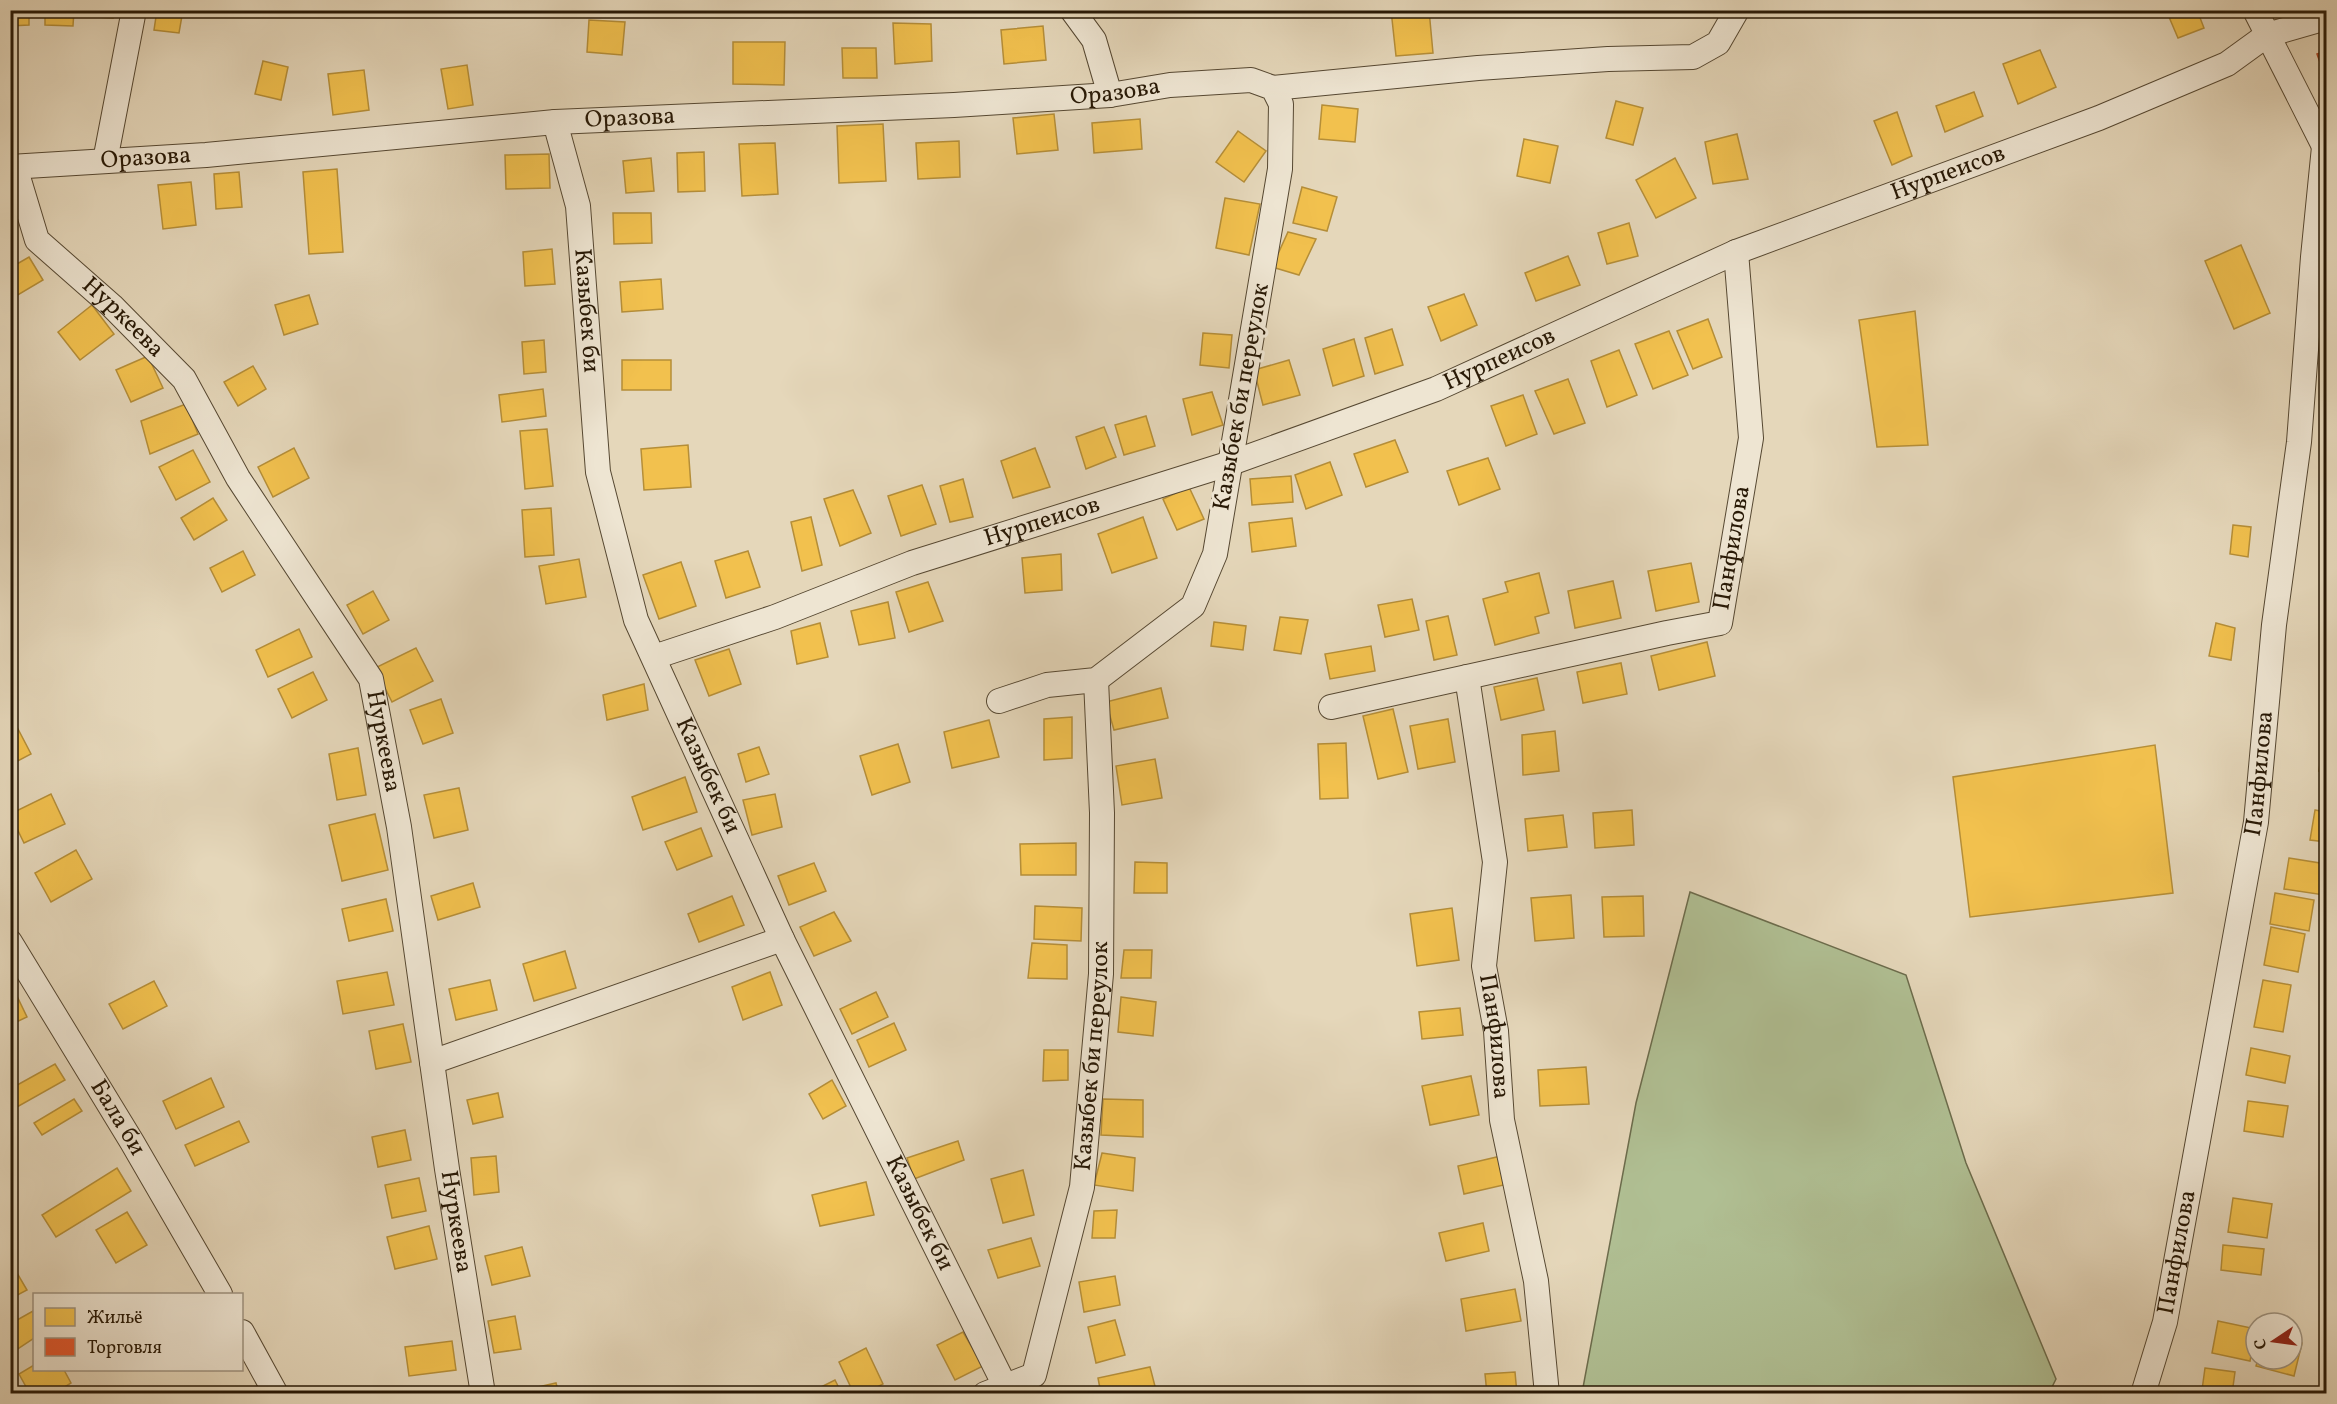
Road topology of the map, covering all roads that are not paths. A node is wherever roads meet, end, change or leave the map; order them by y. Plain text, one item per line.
1 (134, 10) edge
2 (1072, 10) edge
3 (1737, 10) edge
4 (2255, 10) edge
5 (2326, 18) edge
6 (2267, 34) junction
7 (1262, 84) junction
8 (1110, 94) junction
9 (555, 122) junction
10 (2325, 148) edge
11 (105, 161) junction
12 (13, 167) edge
13 (1736, 252) junction
14 (1231, 463) junction
15 (654, 657) junction
16 (1467, 677) junction
17 (1096, 680) junction
18 (999, 701) dead end
19 (1331, 707) dead end
20 (782, 939) junction
21 (10, 942) edge
22 (432, 1062) junction
23 (219, 1293) edge
24 (243, 1334) edge
25 (1039, 1384) edge
26 (995, 1390) edge
27 (276, 1394) edge
28 (483, 1394) edge
29 (1547, 1394) edge
30 (2143, 1394) edge

1 - 11 street
2 - 8 street
3 - 7 street, Оразова
4 - 6 street
5 - 6 street, Нурпеисов
6 - 10 street
6 - 13 street, Нурпеисов
7 - 8 street, Оразова
7 - 14 street, Казыбек би переулок
8 - 9 street, Оразова
9 - 11 street, Оразова
9 - 15 street, Казыбек би
10 - 30 street, Панфилова
11 - 12 street, Оразова
12 - 22 street, Нуркеева
13 - 14 street, Нурпеисов
13 - 16 street, Панфилова
14 - 15 street, Нурпеисов
14 - 17 street, Казыбек би переулок
15 - 20 street, Казыбек би
16 - 19 street, Панфилова
16 - 29 street, Панфилова
17 - 18 street
17 - 25 street, Казыбек би переулок
20 - 22 street
20 - 26 street, Казыбек би
21 - 23 street, Бала би
22 - 28 street, Нуркеева
24 - 27 street
25 - 26 street, Казыбек би переулок

